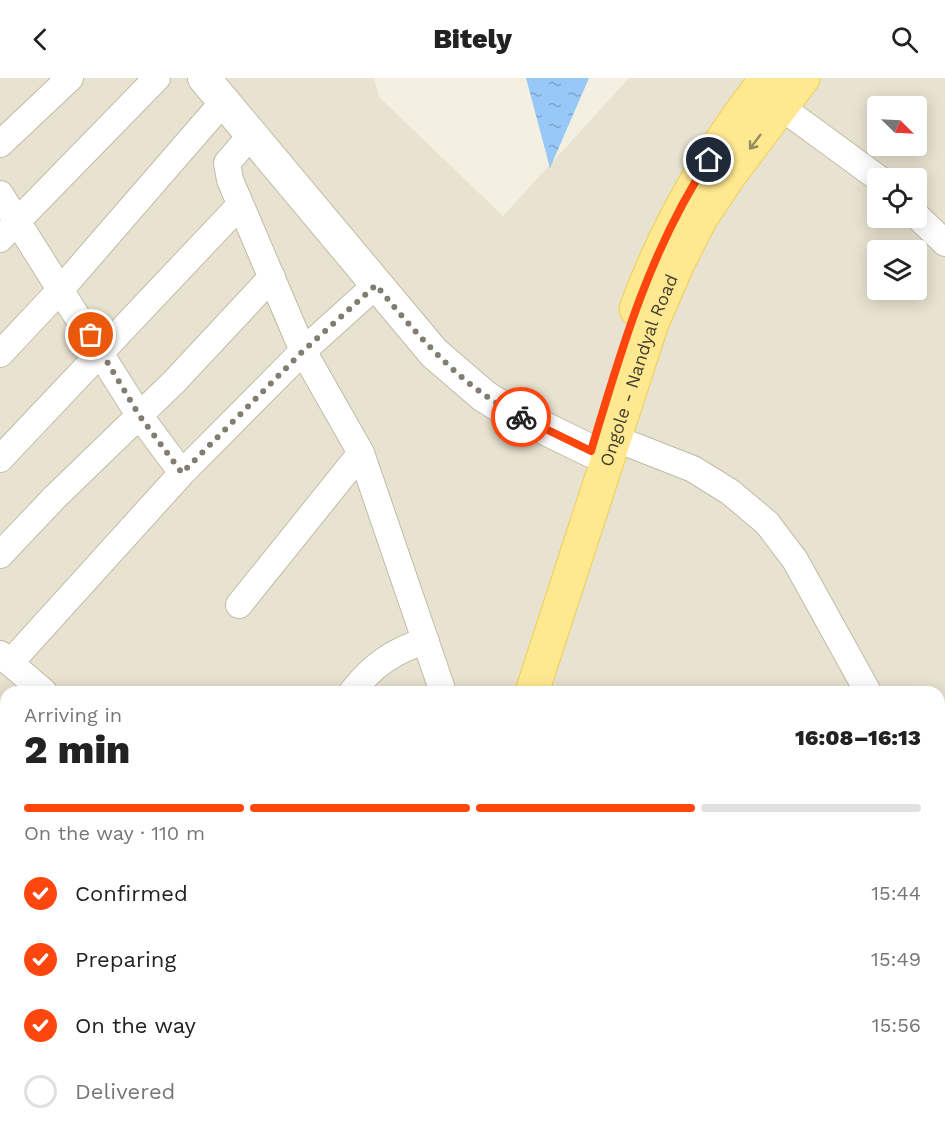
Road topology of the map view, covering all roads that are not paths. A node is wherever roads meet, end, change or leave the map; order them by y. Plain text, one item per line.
1 (70, 78) edge
2 (158, 78) edge
3 (204, 78) edge
4 (802, 78) edge
5 (774, 92) edge
6 (224, 101) junction
7 (252, 134) junction
8 (0, 144) edge
9 (867, 169) edge
10 (0, 194) edge
11 (240, 205) junction
12 (927, 226) edge
13 (8, 230) edge
14 (945, 243) edge
15 (272, 277) junction
16 (376, 285) junction
17 (62, 288) junction
18 (101, 351) junction
19 (303, 351) junction
20 (0, 354) edge
21 (139, 415) junction
22 (350, 435) junction
23 (602, 444) junction
24 (0, 459) edge
25 (182, 473) junction
26 (0, 555) edge
27 (239, 605) dead end
28 (426, 641) junction
29 (5, 658) edge
30 (37, 686) edge
31 (357, 686) edge
32 (441, 686) edge
33 (518, 686) edge
34 (534, 686) edge
35 (865, 686) edge

1 - 8 street
2 - 13 street
3 - 6 street
4 - 5 main road, Ongole - Nandyal Road
5 - 9 street
5 - 23 main road, Ongole - Nandyal Road
6 - 7 street
6 - 17 street
7 - 11 street
7 - 16 street
10 - 13 street
11 - 15 street
11 - 18 street
12 - 14 street
13 - 17 street
15 - 19 street
15 - 21 street
16 - 19 street
16 - 23 street
17 - 18 street
17 - 20 street
18 - 21 street
18 - 24 street
19 - 22 street
19 - 25 street
21 - 25 street
21 - 26 street
22 - 27 street
22 - 28 street
23 - 33 main road, Ongole - Nandyal Road
23 - 34 main road, Ongole - Nandyal Road
23 - 35 street
25 - 29 street
28 - 31 street
28 - 32 street
29 - 30 street

